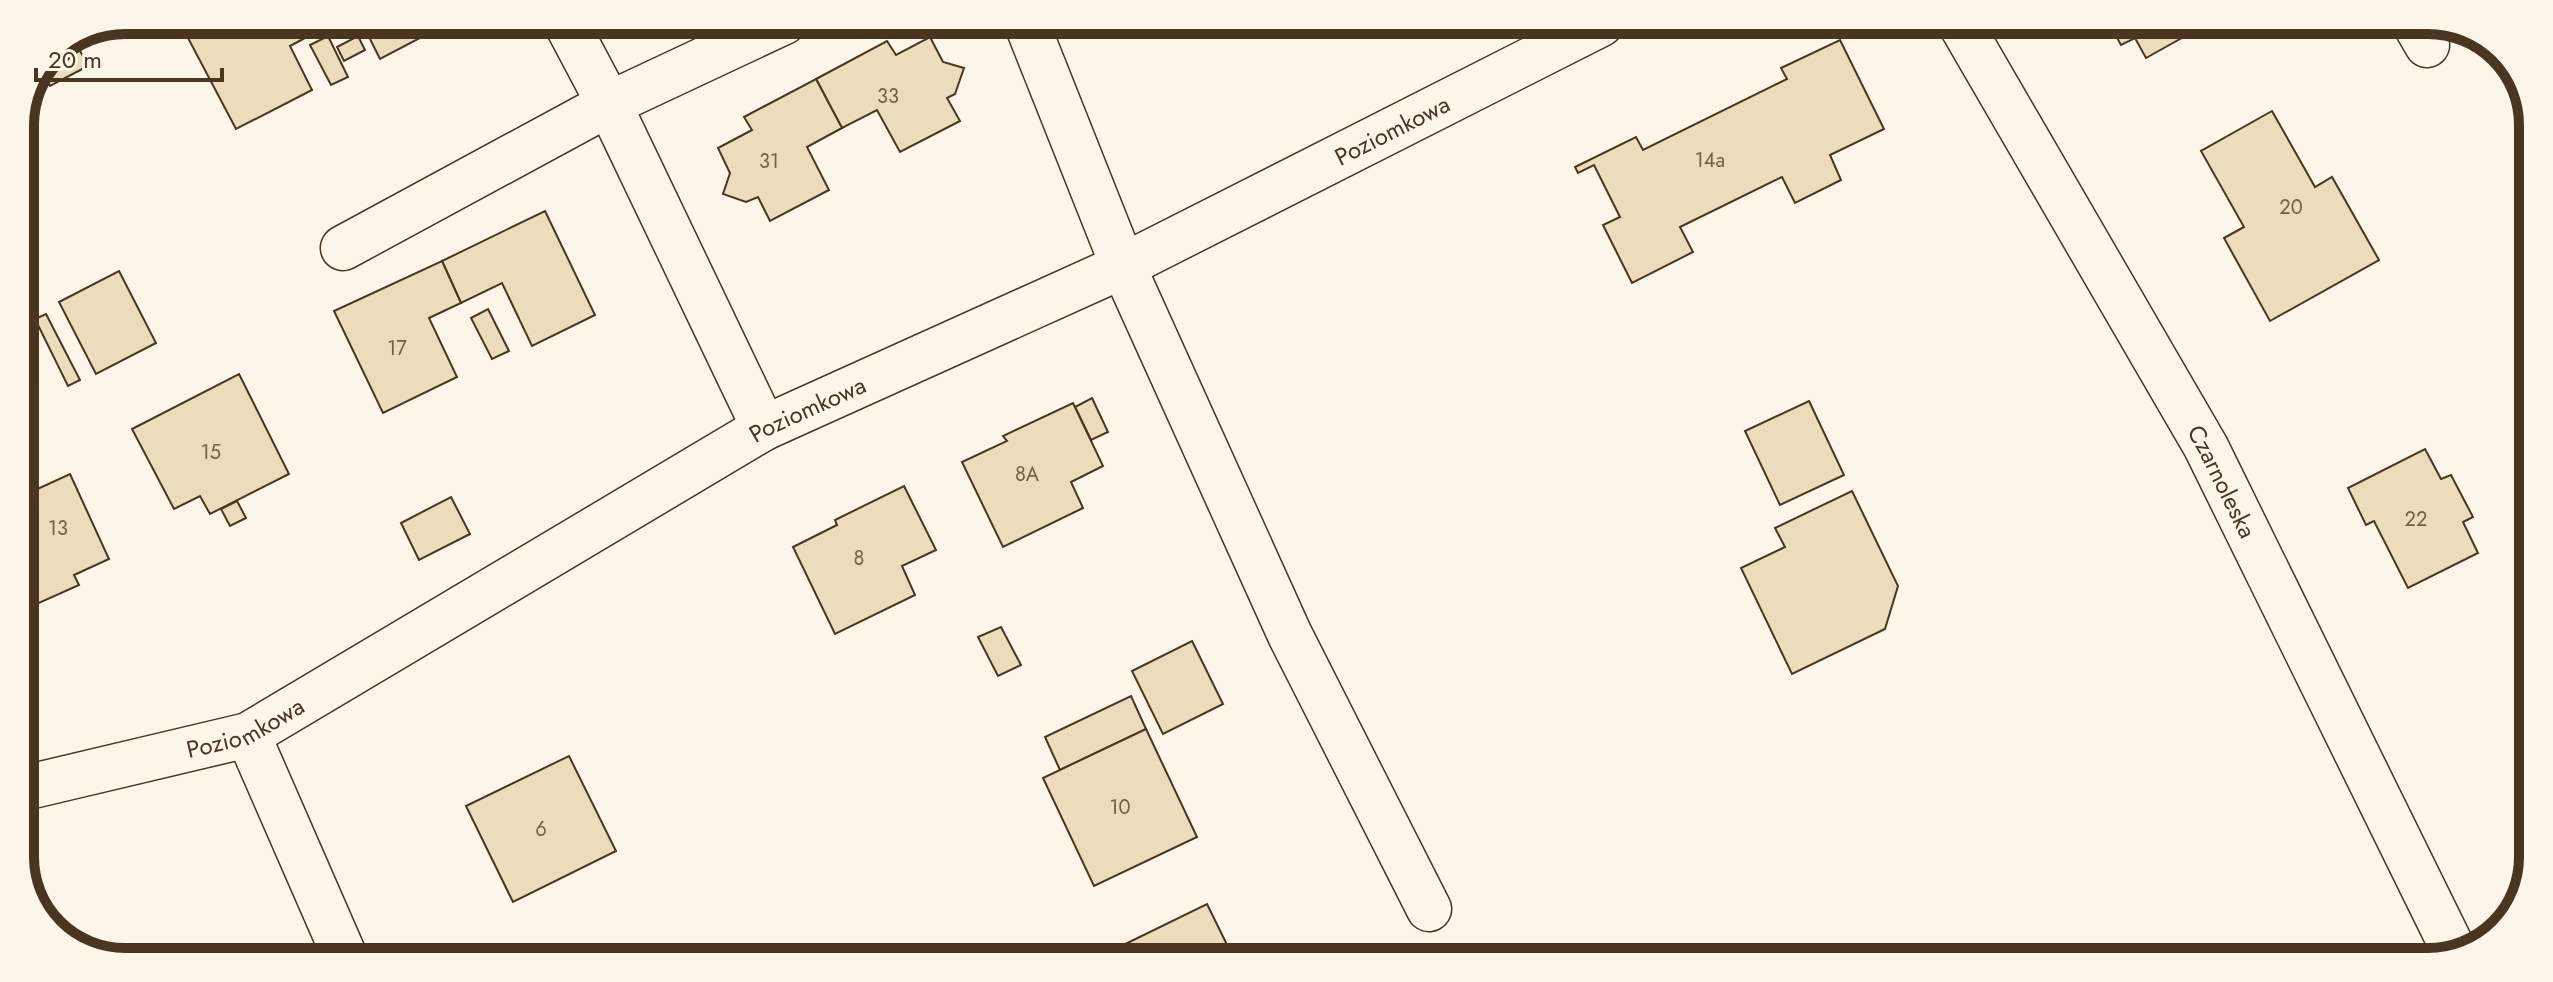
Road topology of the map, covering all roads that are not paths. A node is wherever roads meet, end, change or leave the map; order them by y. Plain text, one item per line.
1 (572, 34) edge
2 (758, 34) edge
3 (1031, 34) edge
4 (1581, 34) edge
5 (1966, 34) edge
6 (609, 104) junction
7 (343, 248) dead end
8 (1123, 266) junction
9 (764, 428) junction
10 (248, 735) junction
11 (34, 786) edge
12 (1429, 909) dead end
13 (2451, 945) edge
14 (341, 948) edge

1 - 6 street
2 - 6 street
3 - 8 street
4 - 8 street, Poziomkowa
5 - 13 street, Czarnoleska
6 - 7 street
6 - 9 street
8 - 9 street, Poziomkowa
8 - 12 street
9 - 10 street, Poziomkowa
10 - 11 street, Poziomkowa
10 - 14 street

